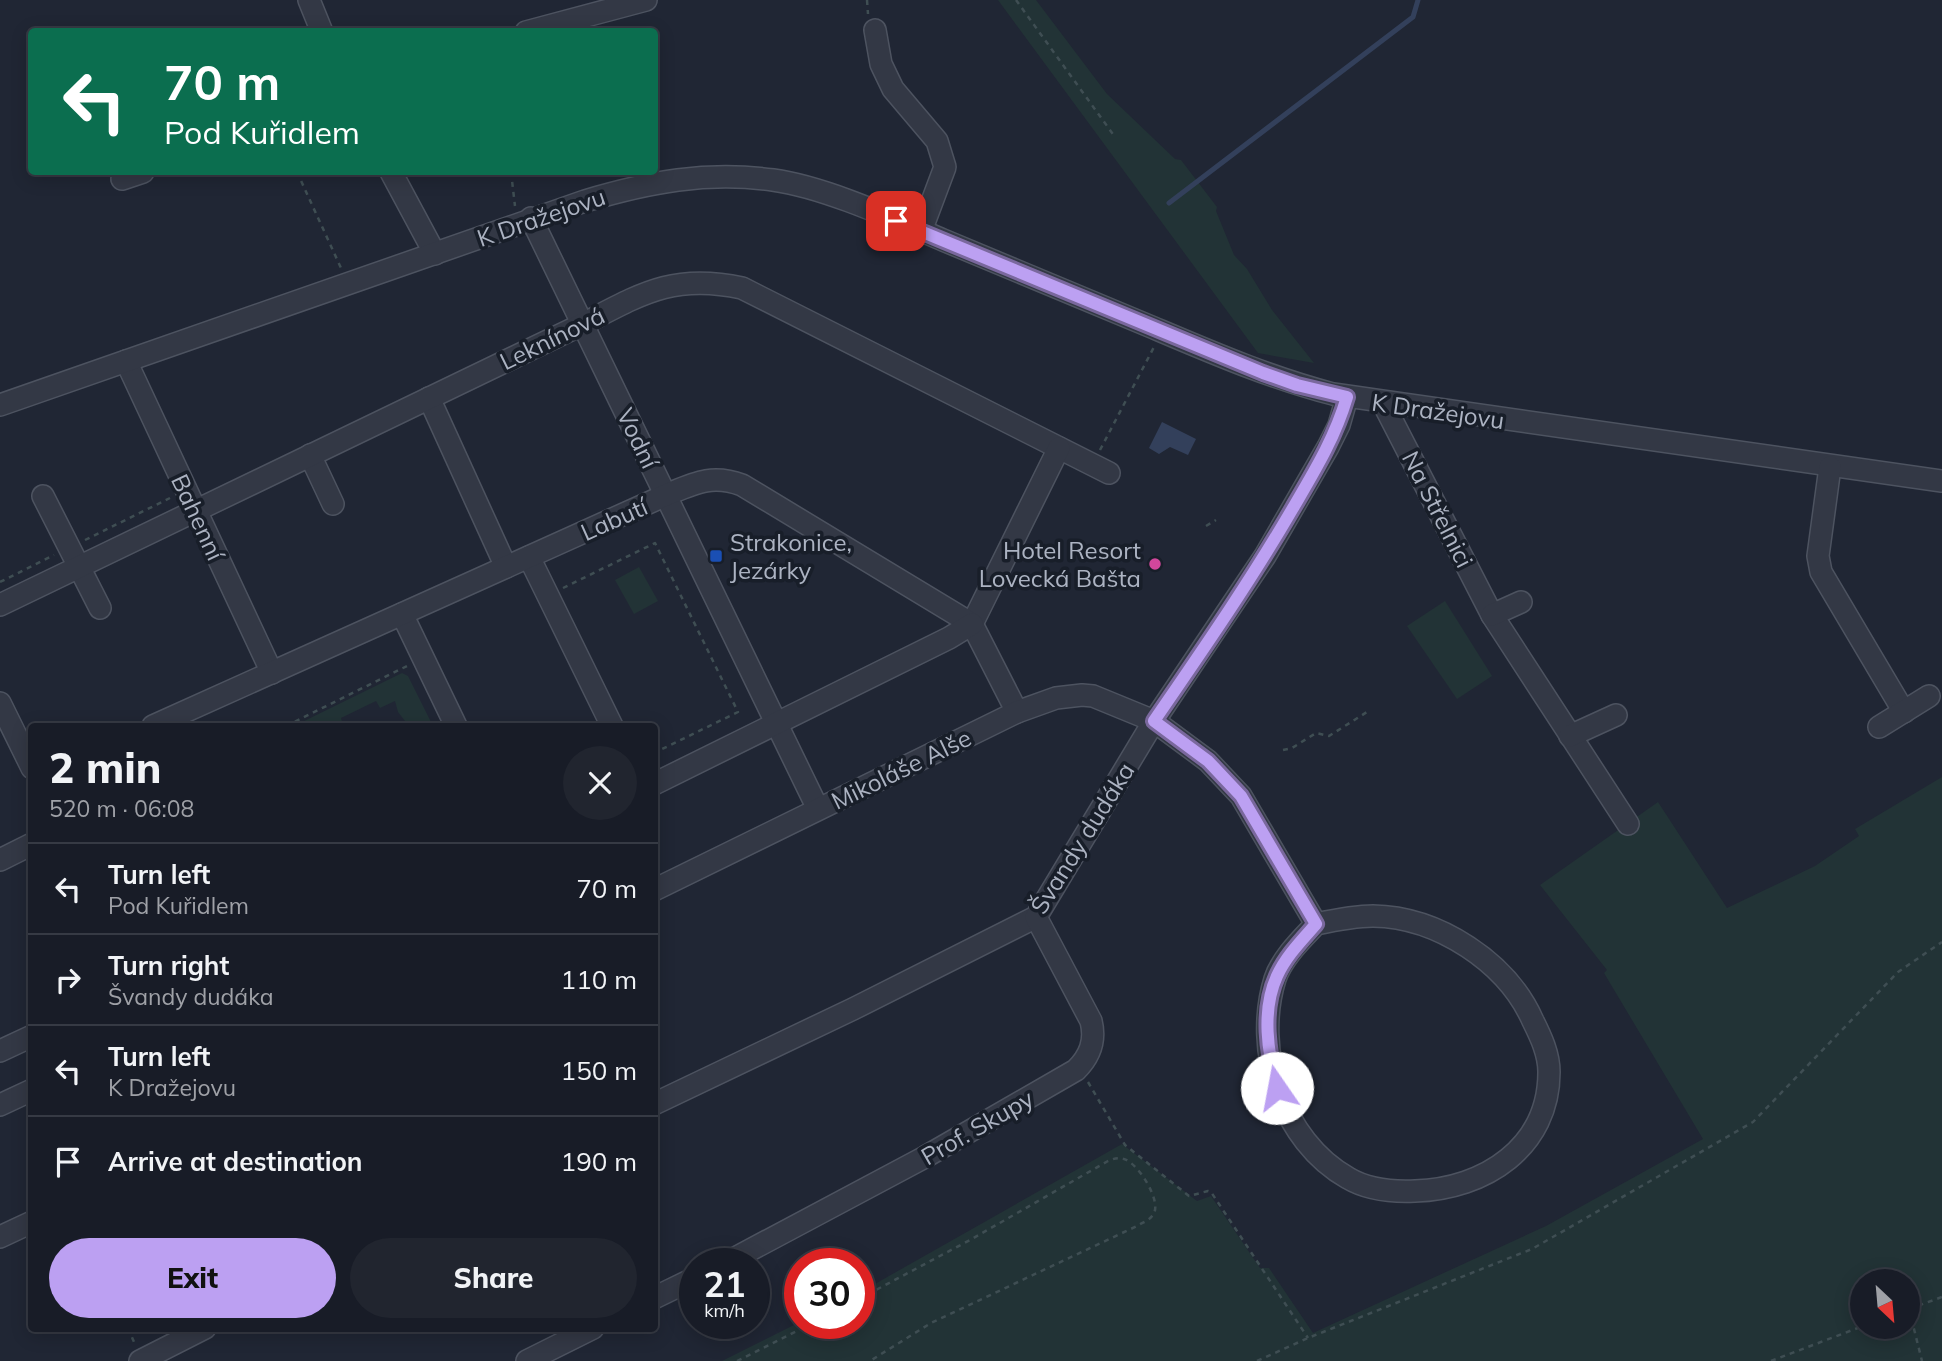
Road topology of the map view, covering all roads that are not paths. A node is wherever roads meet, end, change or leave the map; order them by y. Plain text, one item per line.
1 (309, 0) edge
2 (646, 0) edge
3 (320, 28) edge
4 (541, 28) edge
5 (875, 30) dead end
6 (134, 175) edge
7 (393, 175) edge
8 (122, 179) dead end
9 (524, 217) junction
10 (921, 231) junction
11 (435, 254) junction
12 (583, 324) junction
13 (126, 361) junction
14 (1347, 397) junction
15 (429, 398) junction
16 (1383, 403) junction
17 (0, 404) edge
18 (1059, 448) junction
19 (310, 455) junction
20 (1830, 467) junction
21 (1101, 469) road end
22 (1942, 481) edge
23 (666, 495) junction
24 (43, 496) dead end
25 (333, 504) dead end
26 (194, 510) junction
27 (528, 557) junction
28 (79, 567) junction
29 (506, 567) junction
30 (1521, 602) dead end
31 (0, 605) edge
32 (100, 608) dead end
33 (402, 614) junction
34 (1492, 615) junction
35 (972, 624) junction
36 (272, 673) junction
37 (1929, 696) dead end
38 (0, 704) edge
39 (1017, 712) junction
40 (1903, 712) junction
41 (1616, 715) dead end
42 (1154, 721) junction
43 (160, 723) edge
44 (455, 723) edge
45 (610, 723) edge
46 (777, 724) junction
47 (1879, 727) dead end
48 (1570, 736) junction
49 (28, 760) edge
50 (658, 782) edge
51 (818, 808) junction
52 (1628, 824) dead end
53 (28, 846) edge
54 (0, 860) edge
55 (658, 888) edge
56 (1036, 917) junction
57 (1316, 924) junction
58 (28, 1038) edge
59 (0, 1051) edge
60 (28, 1091) edge
61 (3, 1098) edge
62 (658, 1102) edge
63 (28, 1224) edge
64 (0, 1237) edge
65 (754, 1248) edge
66 (679, 1286) edge
67 (658, 1296) edge
68 (197, 1332) edge
69 (583, 1332) edge
70 (139, 1361) edge
71 (527, 1361) edge

1 - 3 street
2 - 4 street
5 - 10 street
6 - 8 street
7 - 11 street
9 - 10 street, K Dražejovu
9 - 11 street, K Dražejovu
9 - 12 street, Vodní
10 - 14 street, K Dražejovu
11 - 13 street, K Dražejovu
12 - 15 street, Leknínová
12 - 18 street, Leknínová
12 - 23 street, Vodní
13 - 17 street, K Dražejovu
13 - 26 street, Bahenní
14 - 16 street, K Dražejovu
14 - 42 street, Švandy dudáka
15 - 19 street, Leknínová
15 - 29 street
16 - 20 street, K Dražejovu
16 - 34 street, Na Střelnici
18 - 21 street, Leknínová
18 - 35 street
19 - 25 street
19 - 26 street, Leknínová
20 - 22 street, K Dražejovu
20 - 40 street
23 - 27 street, Labutí
23 - 35 street, Labutí
23 - 46 street, Vodní
24 - 28 street
26 - 28 street, Leknínová
26 - 36 street, Bahenní
27 - 29 street, Labutí
27 - 45 street
28 - 31 street, Leknínová
28 - 32 street
29 - 33 street, Labutí
30 - 34 street
33 - 36 street, Labutí
33 - 44 street
34 - 48 street, Na Střelnici
35 - 39 street
35 - 46 street
36 - 43 street, Labutí
37 - 40 street
38 - 49 street
39 - 42 street, Mikoláše Alše
39 - 51 street, Mikoláše Alše
40 - 47 street
41 - 48 street
42 - 56 street, Švandy dudáka
42 - 57 street, Mikoláše Alše
46 - 50 street
46 - 51 street
48 - 52 street, Na Střelnici
51 - 55 street, Mikoláše Alše
53 - 54 street
56 - 62 street, Švandy dudáka
56 - 65 street, Prof. Skupy
57 - 57 street
58 - 59 street
60 - 61 street
63 - 64 street
66 - 67 street
68 - 70 street
69 - 71 street

